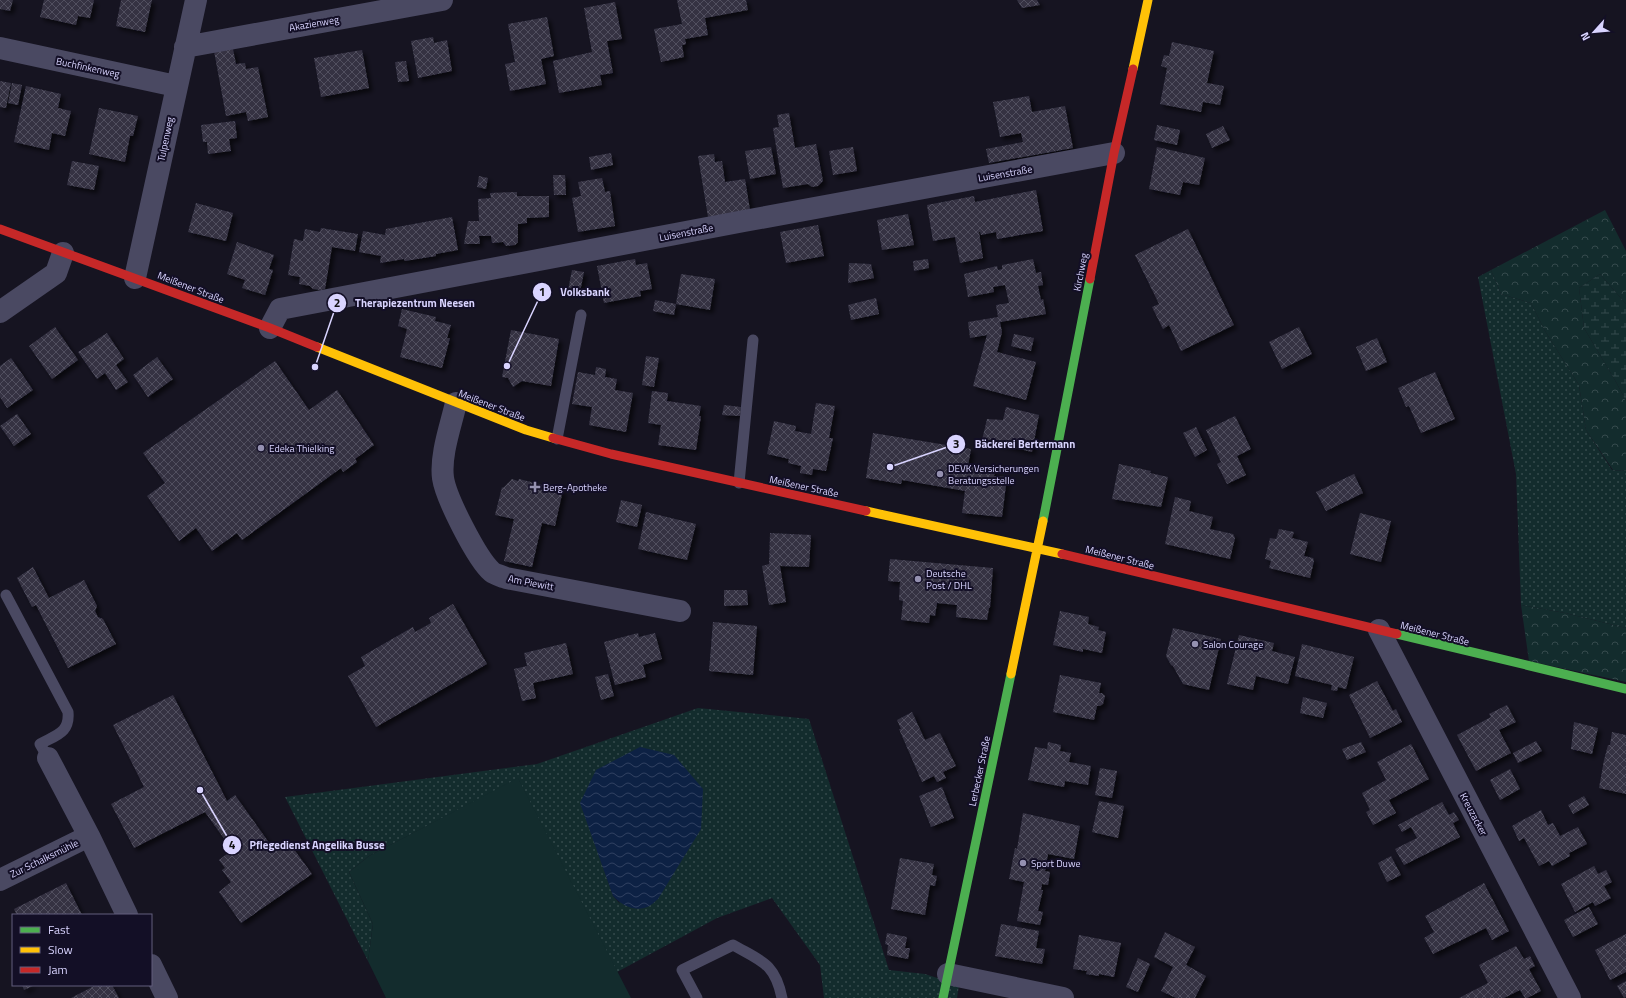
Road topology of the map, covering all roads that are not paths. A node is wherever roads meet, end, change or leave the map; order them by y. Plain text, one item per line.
1 (196, 0) edge
2 (442, 0) edge
3 (1148, 0) edge
4 (185, 47) junction
5 (0, 48) edge
6 (176, 86) junction
7 (1114, 153) junction
8 (0, 230) edge
9 (63, 253) junction
10 (135, 278) junction
11 (0, 312) edge
12 (581, 315) dead end
13 (270, 328) junction
14 (753, 340) dead end
15 (456, 403) junction
16 (557, 439) junction
17 (738, 483) junction
18 (1038, 548) junction
19 (6, 595) dead end
20 (680, 611) dead end
21 (1379, 630) junction
22 (1626, 689) edge
23 (48, 758) joint
24 (89, 836) junction
25 (0, 880) edge
26 (127, 914) edge
27 (152, 967) edge
28 (948, 974) junction
29 (167, 998) edge
30 (697, 998) edge
31 (782, 998) edge
32 (942, 998) edge
33 (1063, 998) edge
34 (1570, 998) edge

1 - 4 street, Tulpenweg
2 - 4 street, Akazienweg
3 - 7 street, Kirchweg
4 - 6 street, Tulpenweg
5 - 6 street, Buchfinkenweg
6 - 10 street, Tulpenweg
7 - 13 street, Luisenstraße
7 - 18 street, Kirchweg
8 - 9 street, Meißener Straße
9 - 10 street, Meißener Straße
9 - 11 street
10 - 13 street, Meißener Straße
12 - 16 lane
13 - 15 street, Meißener Straße
14 - 17 lane
15 - 16 street, Meißener Straße
15 - 20 street, Am Piewitt
16 - 17 street, Meißener Straße
17 - 18 street, Meißener Straße
18 - 21 street, Meißener Straße
18 - 28 street, Lerbecker Straße
19 - 23 lane
21 - 22 street, Meißener Straße
21 - 34 street, Kreuzacker
23 - 24 street, Zur Schalksmühle
24 - 25 street, Zur Schalksmühle
24 - 26 street, Zur Schalksmühle
27 - 29 street
28 - 32 street, Lerbecker Straße
28 - 33 street
30 - 31 lane

